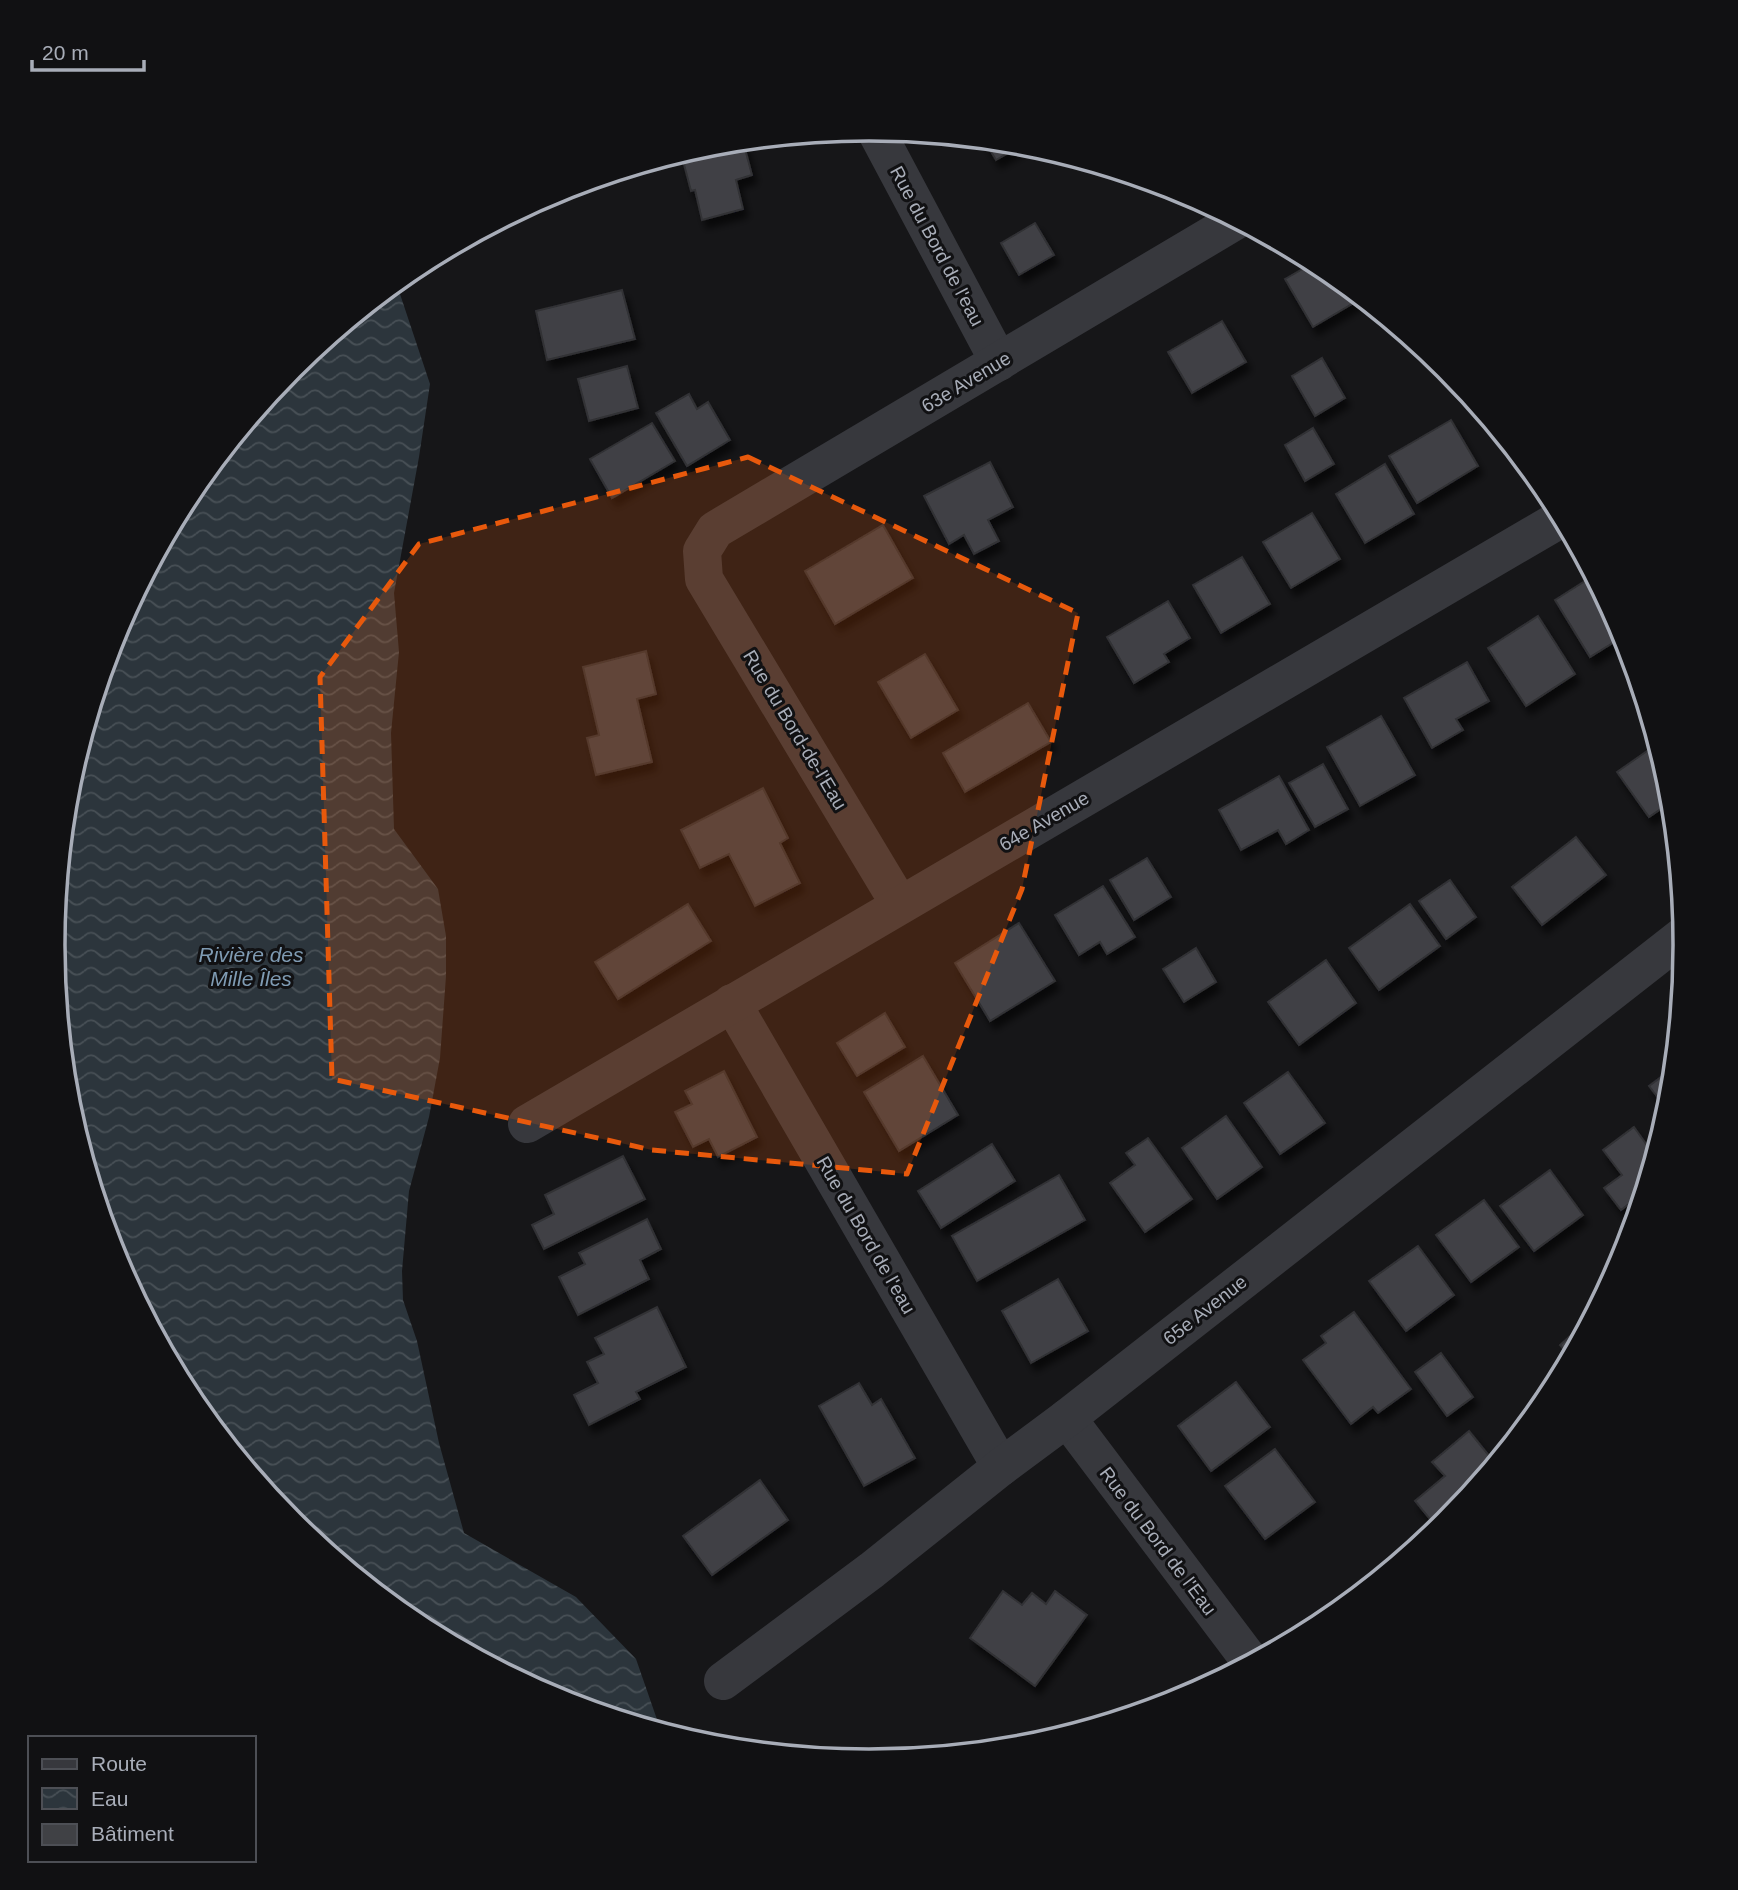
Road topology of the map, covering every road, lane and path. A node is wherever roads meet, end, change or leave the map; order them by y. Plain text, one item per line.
1 (882, 141) edge
2 (1228, 225) edge
3 (999, 362) junction
4 (1554, 523) edge
5 (702, 551) joint
6 (900, 905) junction
7 (1673, 944) edge
8 (732, 1003) junction
9 (527, 1124) dead end
10 (1067, 1418) junction
11 (1001, 1467) junction
12 (1246, 1655) edge
13 (723, 1681) dead end

1 - 3 street, Rue du Bord de l'eau
2 - 3 street, 63e Avenue
3 - 5 street, 63e Avenue
4 - 6 street, 64e Avenue
5 - 6 street, Rue du Bord-de-l'Eau
6 - 8 street, 64e Avenue
7 - 10 street, 65e Avenue
8 - 9 street, 64e Avenue
8 - 11 street, Rue du Bord de l'eau
10 - 11 street, 65e Avenue
10 - 12 street, Rue du Bord de l'Eau
11 - 13 street, 65e Avenue

